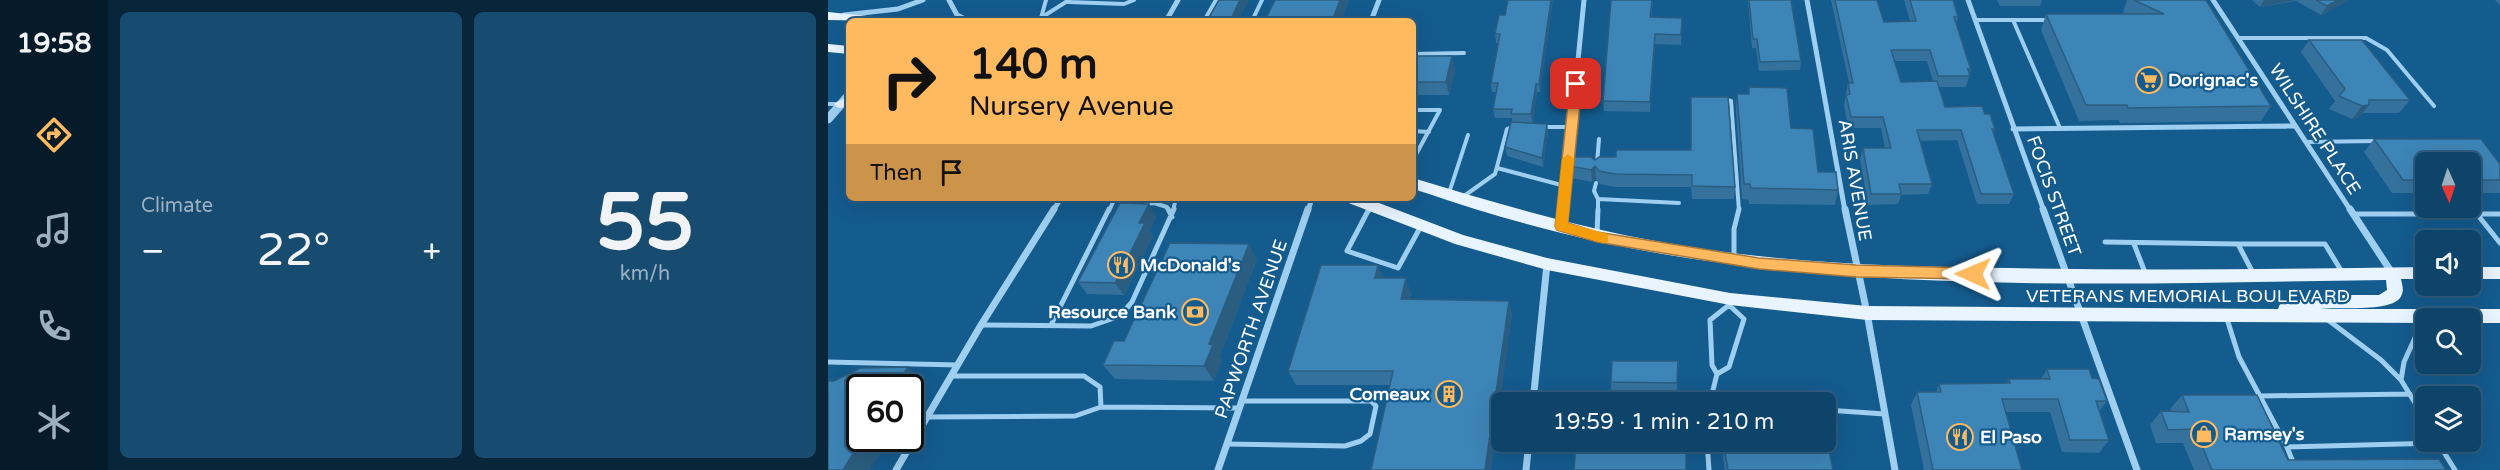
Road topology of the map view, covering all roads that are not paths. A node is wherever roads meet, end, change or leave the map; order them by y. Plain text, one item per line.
1 (922, 0) edge
2 (949, 0) edge
3 (1046, 0) edge
4 (1134, 0) edge
5 (1178, 0) edge
6 (1216, 0) edge
7 (1262, 0) edge
8 (1379, 0) edge
9 (1584, 0) edge
10 (1808, 0) edge
11 (1968, 0) edge
12 (2213, 0) edge
13 (1068, 1) edge
14 (832, 16) edge
15 (850, 18) edge
16 (963, 18) edge
17 (1039, 18) edge
18 (1041, 18) edge
19 (1168, 18) edge
20 (1206, 18) edge
21 (1253, 18) edge
22 (1372, 18) edge
23 (1975, 20) junction
24 (2013, 20) junction
25 (2053, 20) edge
26 (2238, 38) junction
27 (828, 48) edge
28 (846, 50) edge
29 (1464, 53) dead end
30 (1416, 54) edge
31 (1716, 97) edge
32 (842, 100) edge
33 (2434, 106) dead end
34 (1416, 110) edge
35 (828, 119) edge
36 (1526, 126) edge
37 (1537, 126) edge
38 (2294, 126) junction
39 (1571, 127) junction
40 (2060, 128) junction
41 (2013, 129) junction
42 (1416, 131) edge
43 (1429, 132) junction
44 (1468, 135) dead end
45 (1599, 139) dead end
46 (2384, 141) edge
47 (2306, 142) junction
48 (1416, 155) edge
49 (1497, 168) junction
50 (1596, 170) edge
51 (1596, 183) edge
52 (1416, 184) edge
53 (1565, 186) junction
54 (1454, 198) junction
55 (1598, 199) junction
56 (1059, 201) edge
57 (1113, 201) edge
58 (1175, 201) edge
59 (1311, 201) edge
60 (1358, 201) edge
61 (1679, 203) dead end
62 (1123, 206) edge
63 (1371, 206) junction
64 (1116, 208) edge
65 (1108, 211) junction
66 (2354, 214) junction
67 (2415, 214) edge
68 (2481, 214) edge
69 (2500, 214) edge
70 (1172, 217) junction
71 (2480, 218) edge
72 (1422, 225) junction
73 (1561, 226) junction
74 (1597, 237) junction
75 (2105, 242) dead end
76 (2500, 243) edge
77 (2134, 244) junction
78 (2238, 244) junction
79 (1734, 260) junction
80 (1547, 264) junction
81 (1856, 271) junction
82 (2415, 273) edge
83 (2481, 273) edge
84 (2500, 273) edge
85 (2344, 274) junction
86 (2393, 274) junction
87 (2146, 275) junction
88 (2254, 275) junction
89 (2066, 276) junction
90 (1729, 302) junction
91 (1867, 313) junction
92 (2081, 316) junction
93 (2234, 316) junction
94 (2324, 316) junction
95 (2415, 316) edge
96 (2481, 316) edge
97 (2500, 316) edge
98 (981, 325) junction
99 (1051, 325) junction
100 (2415, 338) edge
101 (828, 362) edge
102 (957, 365) junction
103 (1717, 374) junction
104 (952, 376) junction
105 (2401, 380) junction
106 (1534, 392) edge
107 (1712, 392) edge
108 (2410, 394) junction
109 (2259, 396) junction
110 (2415, 402) edge
111 (1240, 404) junction
112 (1101, 407) junction
113 (1836, 411) edge
114 (1885, 414) junction
115 (927, 417) junction
116 (2415, 443) edge
117 (1227, 444) junction
118 (2287, 447) junction
119 (1528, 452) edge
120 (1708, 452) edge
121 (2444, 452) edge
122 (896, 470) edge
123 (1218, 470) edge
124 (1526, 470) edge
125 (1709, 470) edge
126 (1895, 470) edge
127 (2137, 470) edge
128 (2295, 470) edge
129 (2455, 470) edge

1 - 14 street
2 - 16 street
3 - 17 lane
4 - 13 lane
5 - 19 street
6 - 20 lane
7 - 21 lane
8 - 22 street
9 - 39 street
10 - 81 street, ARIS AVENUE
11 - 23 street, FOCIS STREET
12 - 26 street, WILSHIRE PLACE
13 - 18 lane
14 - 15 main road
23 - 24 lane
23 - 41 street, FOCIS STREET
24 - 25 lane
24 - 40 lane
26 - 33 lane
26 - 38 street, WILSHIRE PLACE
27 - 28 main road
29 - 30 lane
31 - 79 lane
32 - 35 street
34 - 43 lane
36 - 49 lane
37 - 39 lane
38 - 40 street
38 - 47 street, WILSHIRE PLACE
39 - 53 street
40 - 41 street
41 - 89 street, FOCIS STREET
42 - 43 lane
43 - 48 lane
44 - 54 lane
45 - 50 lane
46 - 47 lane
47 - 66 street, WILSHIRE PLACE
49 - 53 lane
49 - 54 lane
51 - 55 lane
52 - 54 main road, VETERANS MEMORIAL BOULEVARD
53 - 73 street
54 - 73 main road, VETERANS MEMORIAL BOULEVARD
55 - 61 lane
55 - 74 lane
56 - 98 street
57 - 65 lane
58 - 70 lane
59 - 111 street, PAPWORTH AVENUE
60 - 63 main road, VETERANS MEMORIAL BOULEVARD
62 - 70 lane
63 - 72 main road, VETERANS MEMORIAL BOULEVARD
63 - 72 lane
64 - 65 lane
65 - 99 lane
66 - 67 lane
66 - 86 street, WILSHIRE PLACE
68 - 69 lane
70 - 99 lane
71 - 76 lane
72 - 80 main road, VETERANS MEMORIAL BOULEVARD
73 - 74 main road, VETERANS MEMORIAL BOULEVARD
74 - 79 main road, VETERANS MEMORIAL BOULEVARD
75 - 77 lane
77 - 78 lane
77 - 87 lane
78 - 85 lane
78 - 88 lane
79 - 81 main road, VETERANS MEMORIAL BOULEVARD
80 - 90 main road, VETERANS MEMORIAL BOULEVARD
80 - 106 street
81 - 89 main road, VETERANS MEMORIAL BOULEVARD
81 - 91 street, ARIS AVENUE
82 - 86 main road, VETERANS MEMORIAL BOULEVARD
83 - 84 main road
85 - 86 main road, VETERANS MEMORIAL BOULEVARD
85 - 88 main road, VETERANS MEMORIAL BOULEVARD
86 - 93 main road
87 - 88 main road, VETERANS MEMORIAL BOULEVARD
87 - 89 main road, VETERANS MEMORIAL BOULEVARD
89 - 92 street, FOCIS STREET
90 - 91 main road, VETERANS MEMORIAL BOULEVARD
90 - 103 lane
90 - 103 lane
91 - 92 main road, VETERANS MEMORIAL BOULEVARD
91 - 114 street, ARIS AVENUE
92 - 93 main road, VETERANS MEMORIAL BOULEVARD
92 - 127 street, FOCIS STREET
93 - 94 main road, VETERANS MEMORIAL BOULEVARD
93 - 109 lane
94 - 95 main road, VETERANS MEMORIAL BOULEVARD
94 - 105 lane
96 - 97 main road, VETERANS MEMORIAL BOULEVARD
98 - 99 lane
98 - 102 street
100 - 105 lane
101 - 102 lane
102 - 104 street
103 - 107 lane
104 - 112 lane
104 - 115 street
105 - 108 lane
108 - 109 lane
108 - 110 lane
109 - 118 lane
111 - 112 lane
111 - 117 street, PAPWORTH AVENUE
111 - 117 lane
112 - 115 lane
113 - 114 lane
114 - 126 street, ARIS AVENUE
115 - 122 street
116 - 118 lane
117 - 123 street, PAPWORTH AVENUE
118 - 128 lane
119 - 124 street
120 - 125 lane
121 - 129 lane

